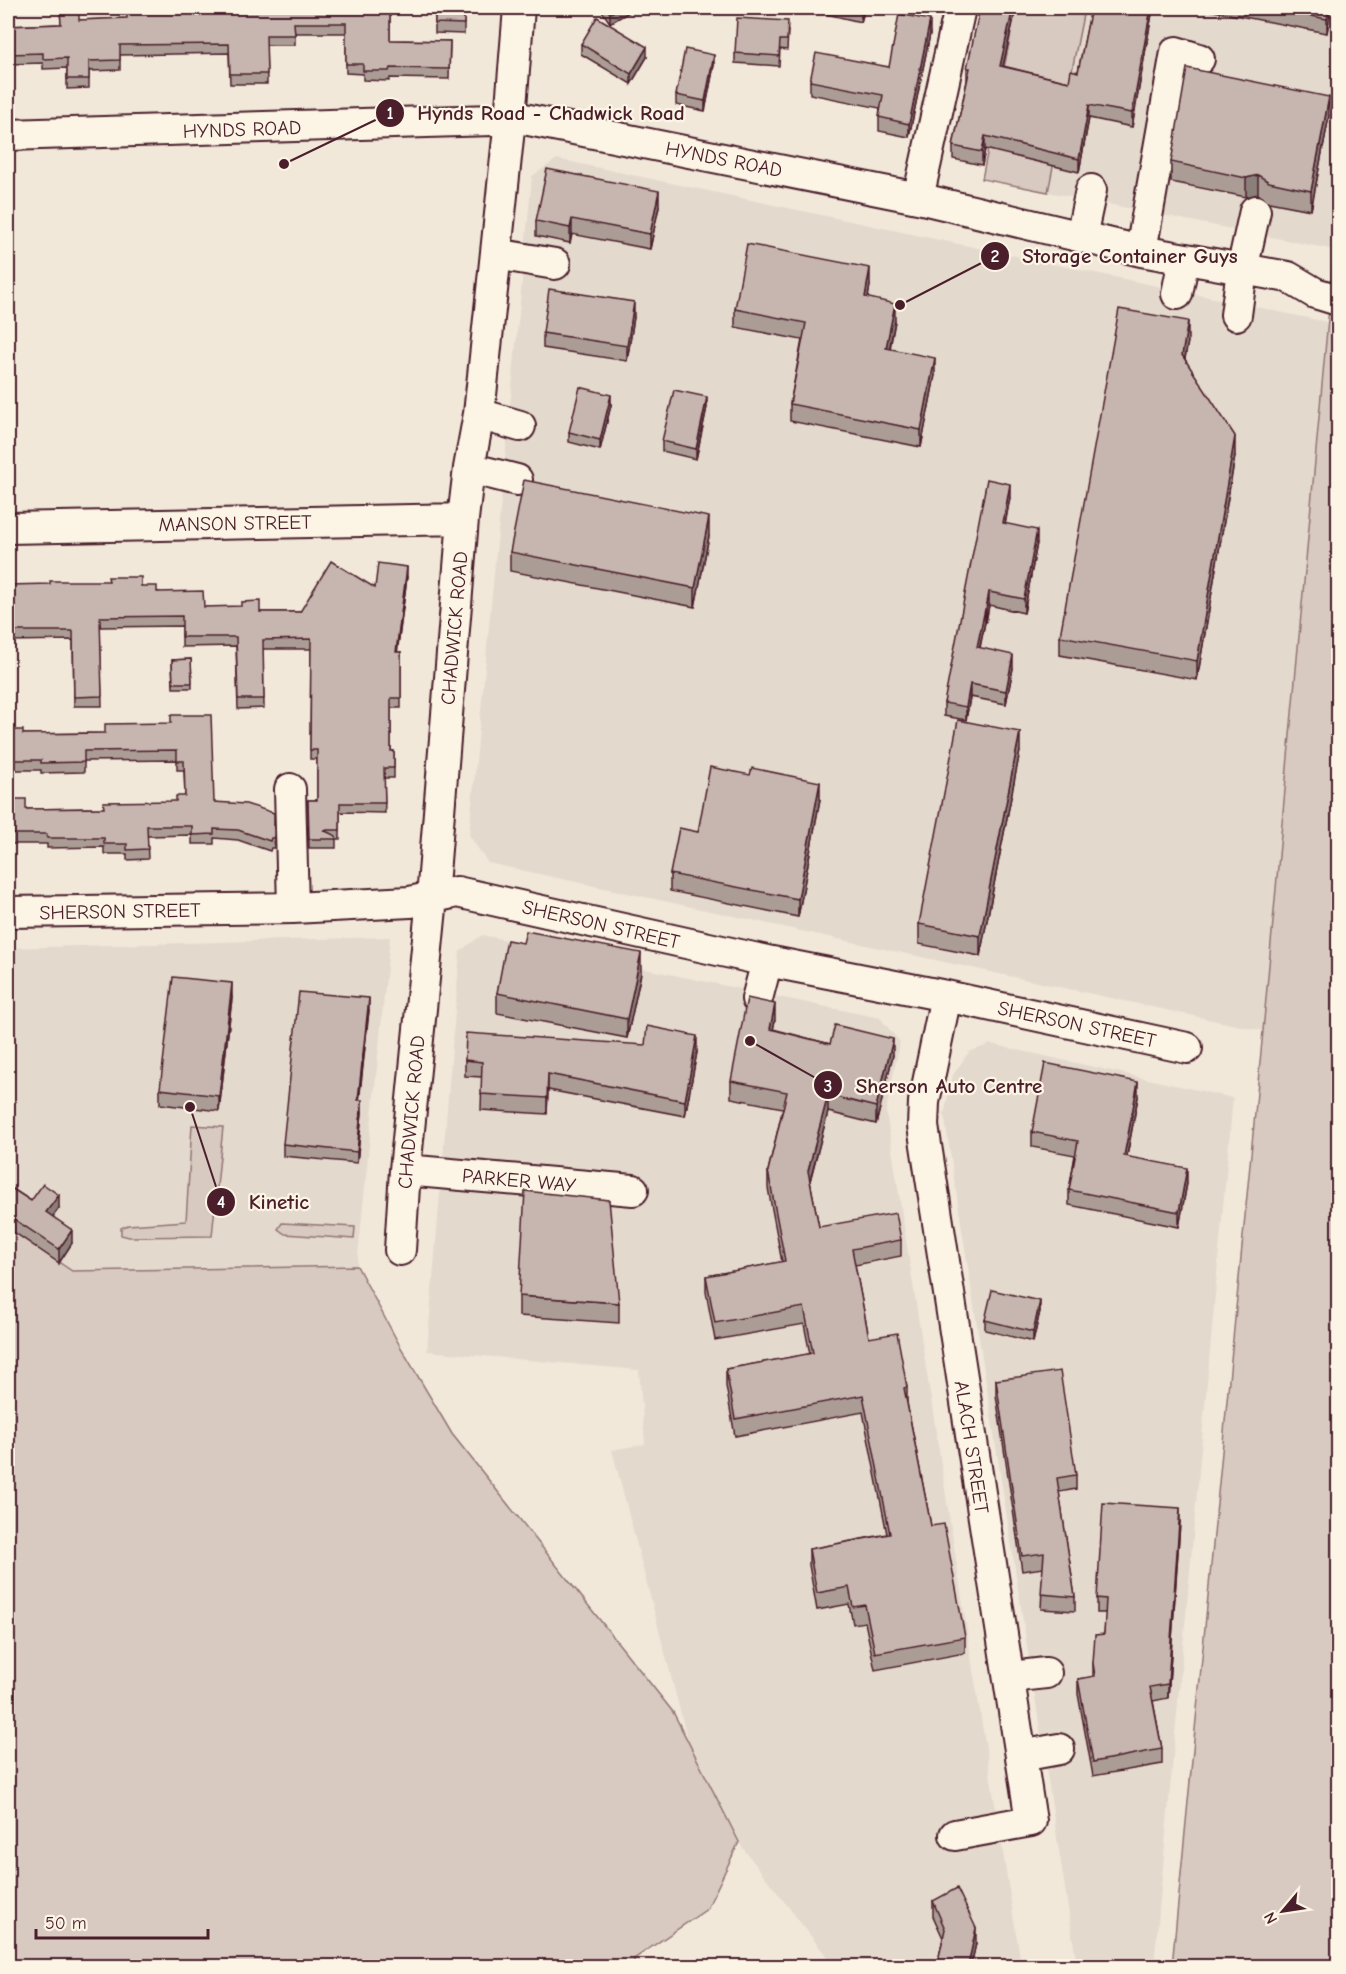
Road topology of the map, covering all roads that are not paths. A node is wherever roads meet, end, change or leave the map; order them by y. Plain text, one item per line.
1 (519, 8) edge
2 (960, 8) edge
3 (1198, 59) dead end
4 (510, 119) junction
5 (8, 135) edge
6 (1091, 190) dead end
7 (918, 198) junction
8 (1255, 211) dead end
9 (1081, 237) junction
10 (1141, 251) junction
11 (496, 254) junction
12 (1184, 260) junction
13 (555, 264) dead end
14 (1242, 270) junction
15 (1177, 294) dead end
16 (1338, 300) edge
17 (1236, 315) dead end
18 (479, 414) junction
19 (520, 426) dead end
20 (469, 468) junction
21 (517, 480) dead end
22 (463, 519) junction
23 (8, 528) edge
24 (290, 789) dead end
25 (432, 898) junction
26 (293, 908) junction
27 (8, 912) edge
28 (767, 961) junction
29 (946, 996) junction
30 (757, 999) edge
31 (1187, 1048) dead end
32 (405, 1170) junction
33 (633, 1190) dead end
34 (400, 1250) dead end
35 (1046, 1673) dead end
36 (1009, 1677) junction
37 (1059, 1749) dead end
38 (1021, 1756) junction
39 (955, 1835) dead end

1 - 4 street, CHADWICK ROAD
2 - 7 street
3 - 10 street
4 - 5 street, HYNDS ROAD
4 - 7 street, HYNDS ROAD
4 - 11 street, CHADWICK ROAD
6 - 9 street
7 - 9 street, HYNDS ROAD
8 - 14 street
9 - 10 street, HYNDS ROAD
10 - 12 street, HYNDS ROAD
11 - 13 street
11 - 18 street, CHADWICK ROAD
12 - 14 street, HYNDS ROAD
12 - 15 street
14 - 16 street, HYNDS ROAD
14 - 17 street
18 - 19 street
18 - 20 street, CHADWICK ROAD
20 - 21 street
20 - 22 street, CHADWICK ROAD
22 - 23 street, MANSON STREET
22 - 25 street, CHADWICK ROAD
24 - 26 street
25 - 26 street, SHERSON STREET
25 - 28 street, SHERSON STREET
25 - 32 street, CHADWICK ROAD
26 - 27 street, SHERSON STREET
28 - 29 street, SHERSON STREET
28 - 30 street
29 - 31 street, SHERSON STREET
29 - 36 street, ALACH STREET
32 - 33 street, PARKER WAY
32 - 34 street, CHADWICK ROAD
35 - 36 street
36 - 38 street, ALACH STREET
37 - 38 street
38 - 39 street, ALACH STREET

